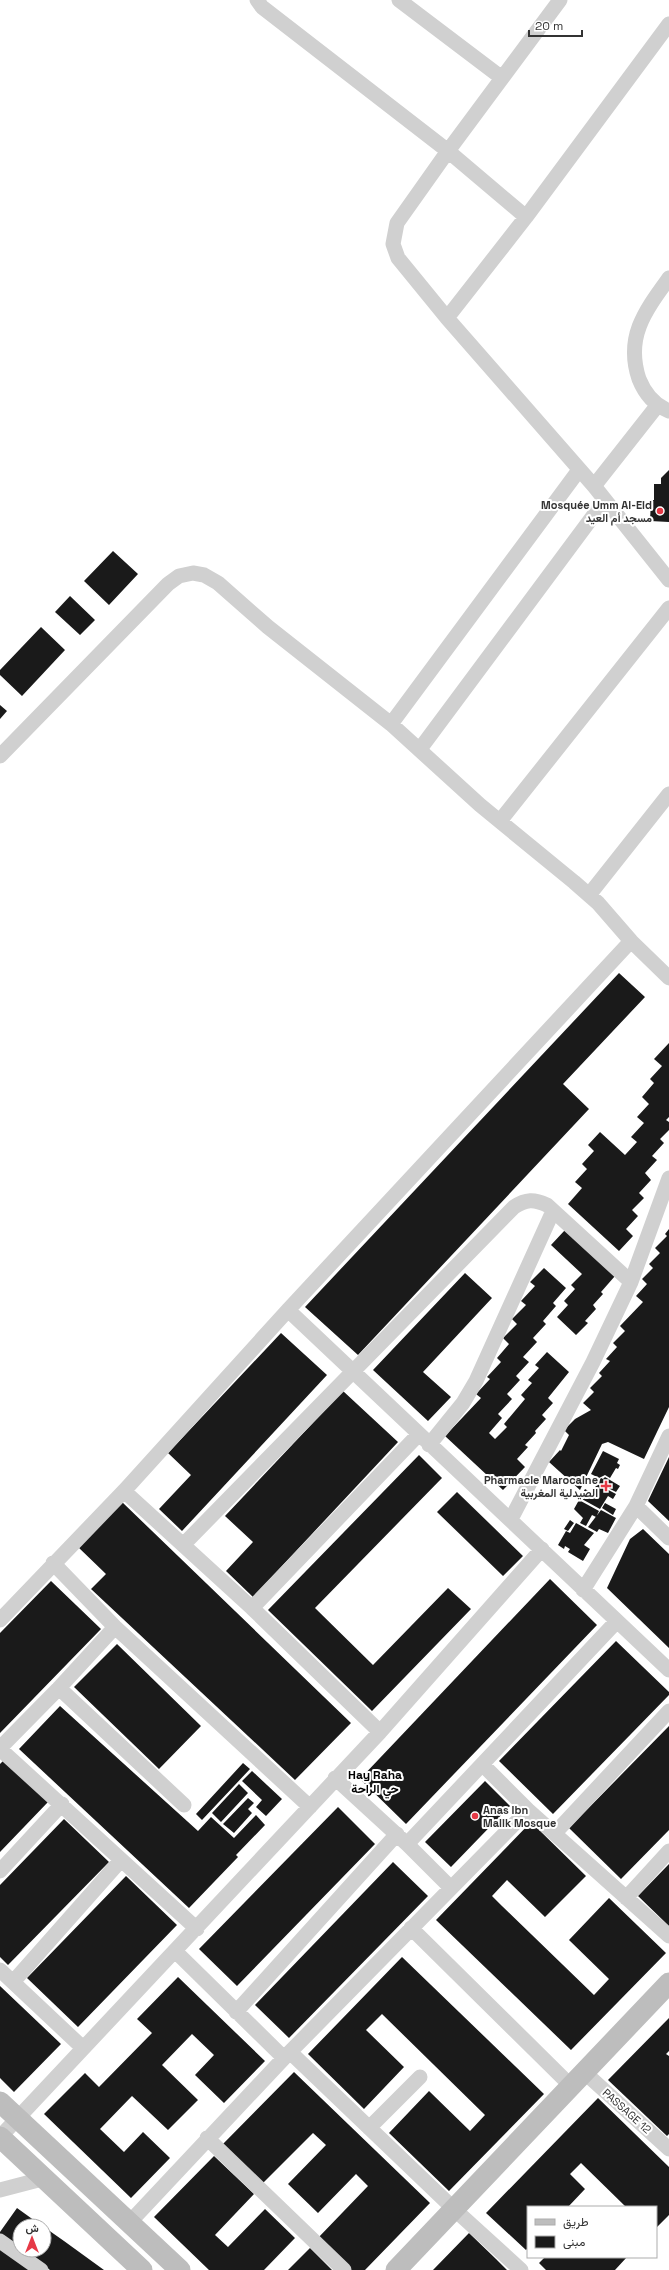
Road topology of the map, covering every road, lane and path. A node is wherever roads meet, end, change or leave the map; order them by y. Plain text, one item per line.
1 (257, 0) edge
2 (399, 0) edge
3 (553, 2) edge
4 (669, 24) edge
5 (502, 78) junction
6 (448, 151) junction
7 (526, 218) junction
8 (669, 278) edge
9 (448, 318) junction
10 (663, 409) edge
11 (579, 470) junction
12 (594, 486) junction
13 (605, 500) junction
14 (669, 580) edge
15 (669, 608) edge
16 (391, 724) junction
17 (420, 749) junction
18 (0, 756) edge
19 (669, 794) edge
20 (500, 821) junction
21 (589, 895) junction
22 (630, 941) junction
23 (668, 974) edge
24 (669, 1178) edge
25 (553, 1211) junction
26 (630, 1282) junction
27 (288, 1310) junction
28 (353, 1371) junction
29 (669, 1436) edge
30 (424, 1440) junction
31 (124, 1491) junction
32 (636, 1506) junction
33 (511, 1519) junction
34 (669, 1538) edge
35 (184, 1544) junction
36 (542, 1549) junction
37 (53, 1563) junction
38 (583, 1590) junction
39 (252, 1608) junction
40 (0, 1620) edge
41 (617, 1620) junction
42 (115, 1627) junction
43 (669, 1670) edge
44 (59, 1688) junction
45 (669, 1711) edge
46 (380, 1732) junction
47 (0, 1749) edge
48 (483, 1765) junction
49 (336, 1778) junction
50 (62, 1804) junction
51 (184, 1805) dead end
52 (310, 1807) junction
53 (528, 1810) junction
54 (555, 1833) junction
55 (402, 1839) junction
56 (669, 1851) edge
57 (121, 1860) junction
58 (0, 1871) edge
59 (450, 1887) junction
60 (626, 1898) junction
61 (411, 1928) junction
62 (197, 1929) junction
63 (669, 1936) edge
64 (176, 1950) junction
65 (0, 1970) edge
66 (13, 1982) junction
67 (669, 1983) edge
68 (236, 2012) junction
69 (83, 2048) junction
70 (287, 2055) junction
71 (420, 2077) dead end
72 (578, 2079) junction
73 (0, 2102) edge
74 (18, 2119) junction
75 (369, 2128) junction
76 (0, 2137) edge
77 (207, 2138) junction
78 (669, 2149) edge
79 (46, 2178) junction
80 (0, 2190) edge
81 (454, 2209) junction
82 (130, 2222) junction
83 (0, 2241) edge
84 (41, 2270) edge
85 (141, 2270) edge
86 (180, 2270) edge
87 (344, 2270) edge
88 (396, 2270) edge
89 (521, 2270) edge

1 - 6 street
2 - 5 street
3 - 5 street
4 - 7 street
5 - 6 street
6 - 7 street
6 - 9 street
7 - 9 street
8 - 10 street
9 - 11 street
10 - 12 street
11 - 12 street
11 - 16 street
12 - 13 street
13 - 14 street
13 - 17 street
15 - 20 street
16 - 17 street
16 - 18 street
17 - 20 street
19 - 21 street
20 - 21 street
21 - 22 street
22 - 23 street
22 - 27 street
24 - 26 street
25 - 26 street
25 - 28 street
25 - 30 street
26 - 33 street
27 - 28 street
27 - 31 street
28 - 30 street
28 - 35 street
29 - 32 street
30 - 33 street
30 - 39 street
31 - 35 street
31 - 37 street
32 - 34 street
32 - 38 street
33 - 36 street
35 - 39 street
36 - 38 street
36 - 46 street
37 - 40 street
37 - 42 street
38 - 41 street
39 - 46 street
41 - 43 street
41 - 48 street
42 - 44 street
42 - 52 street
44 - 47 street
44 - 51 street
45 - 54 street
46 - 49 street
47 - 50 street
48 - 53 street
48 - 55 street
49 - 52 street
49 - 55 street
50 - 57 street
50 - 58 street
52 - 62 street
53 - 54 street
53 - 59 street
54 - 60 street
55 - 59 street
55 - 68 street
56 - 60 street
57 - 62 street
57 - 66 street
59 - 61 street
60 - 63 street
61 - 70 street
61 - 72 street, PASSAGE 12
62 - 64 street
64 - 68 street
64 - 69 street
65 - 66 street
66 - 69 street
67 - 72 main road
68 - 70 street
69 - 74 street
70 - 75 street
70 - 77 street
71 - 75 street
72 - 78 street, PASSAGE 12
72 - 81 main road
73 - 74 main road
74 - 76 street
74 - 82 main road
75 - 81 street
76 - 79 main road
77 - 82 street
77 - 87 street
79 - 80 street
79 - 85 main road
81 - 88 main road
81 - 89 street
82 - 86 main road
83 - 84 street

